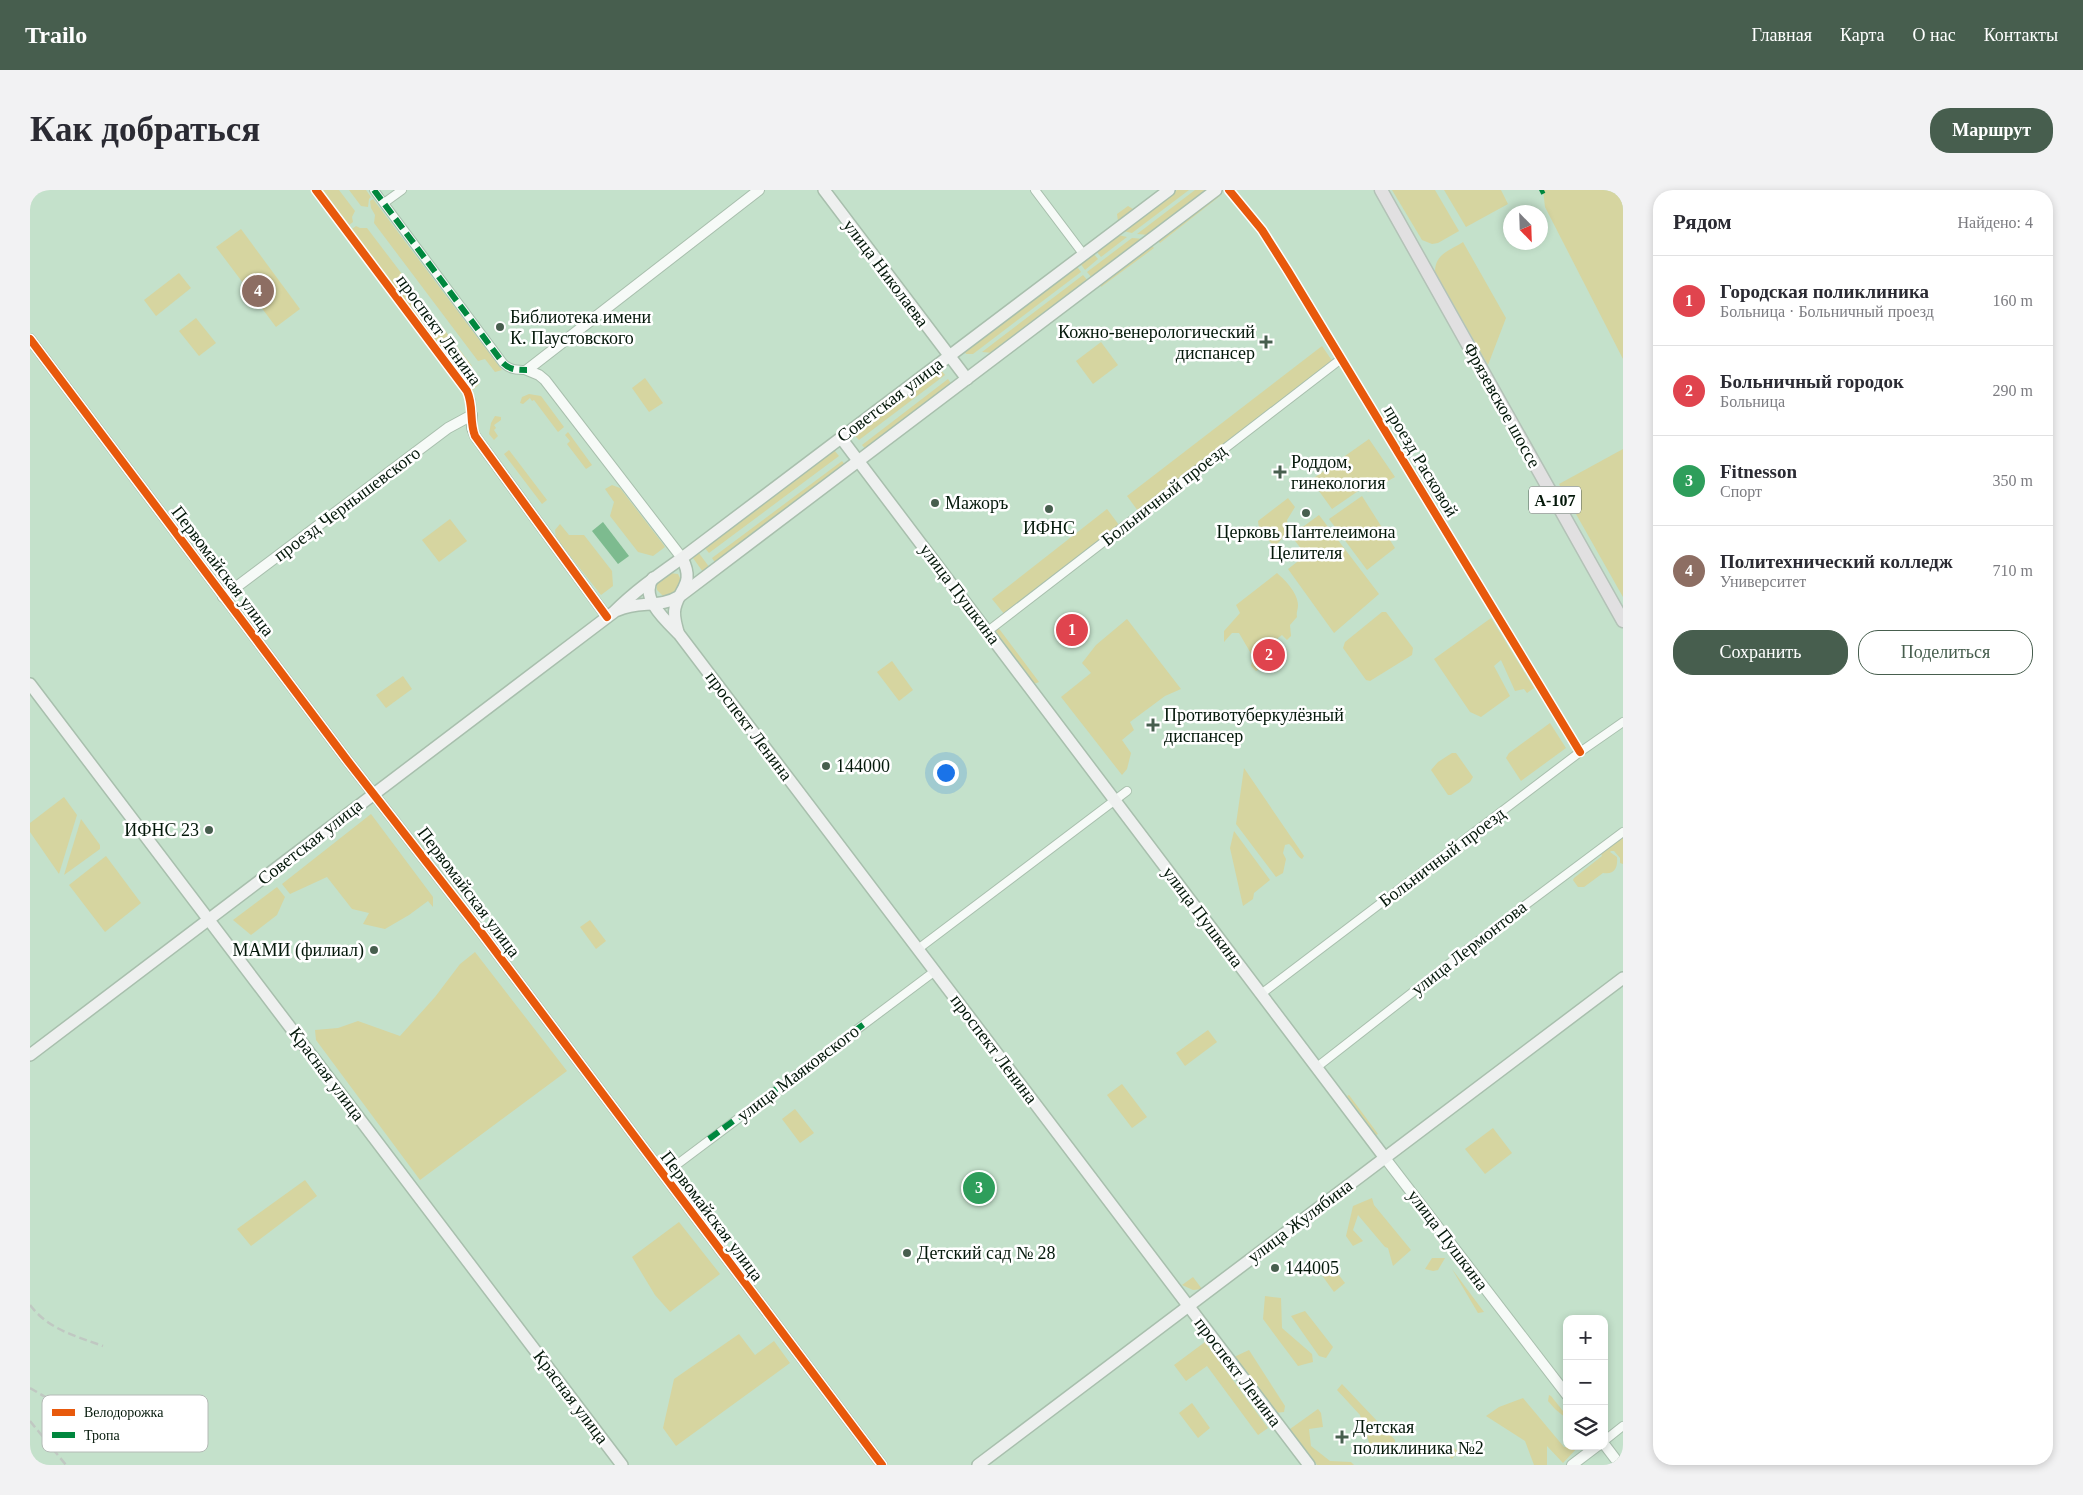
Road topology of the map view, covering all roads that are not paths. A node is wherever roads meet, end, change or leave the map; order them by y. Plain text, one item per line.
1 (316, 190) edge
2 (374, 190) edge
3 (402, 190) edge
4 (759, 190) edge
5 (824, 190) edge
6 (1035, 190) edge
7 (1169, 190) edge
8 (1216, 190) edge
9 (1229, 190) edge
10 (1381, 190) edge
11 (384, 203) junction
12 (1084, 255) junction
13 (30, 339) edge
14 (949, 355) junction
15 (1341, 358) junction
16 (527, 370) junction
17 (968, 379) junction
18 (472, 415) junction
19 (841, 438) junction
20 (859, 461) junction
21 (682, 558) junction
22 (670, 566) junction
23 (655, 576) junction
24 (687, 580) junction
25 (680, 596) junction
26 (223, 597) junction
27 (654, 604) junction
28 (610, 614) junction
29 (1623, 621) edge
30 (988, 631) junction
31 (679, 634) junction
32 (30, 684) edge
33 (1623, 722) edge
34 (1580, 752) junction
35 (1127, 791) dead end
36 (373, 793) junction
37 (1114, 800) junction
38 (1623, 832) edge
39 (209, 920) junction
40 (918, 949) junction
41 (935, 971) junction
42 (1623, 978) edge
43 (1261, 994) junction
44 (30, 1055) edge
45 (1317, 1067) junction
46 (1385, 1158) junction
47 (662, 1175) junction
48 (1188, 1306) junction
49 (1563, 1390) edge
50 (1623, 1426) edge
51 (1608, 1439) edge
52 (1608, 1448) edge
53 (1592, 1450) edge
54 (622, 1465) edge
55 (882, 1465) edge
56 (978, 1465) edge
57 (1308, 1465) edge
58 (1572, 1465) edge
59 (1620, 1465) edge

1 - 18 street, проспект Ленина
2 - 11 street, проспект Ленина
3 - 11 street
4 - 16 street
5 - 14 main road, улица Николаева
6 - 12 street
7 - 12 main road, Советская улица
8 - 17 main road, Советская улица
9 - 15 street, проезд Расковой
10 - 29 highway, Фрязевское шоссе / А-107
11 - 16 street, проспект Ленина
12 - 14 main road, Советская улица
13 - 26 street, Первомайская улица
14 - 17 main road, улица Николаева
14 - 19 main road, Советская улица
15 - 30 street, Больничный проезд
15 - 34 street, проезд Расковой
16 - 21 street, проспект Ленина
17 - 20 main road, Советская улица
18 - 26 street, проезд Чернышевского
18 - 28 street, проспект Ленина
19 - 20 main road, улица Пушкина
19 - 21 main road, Советская улица
20 - 25 main road, Советская улица
20 - 30 main road, улица Пушкина
21 - 22 main road, Советская улица
21 - 24 main road, проспект Ленина
22 - 23 main road, Советская улица
22 - 24 main road
23 - 27 main road
23 - 28 main road, Советская улица
24 - 25 main road, проспект Ленина
25 - 27 main road
25 - 31 main road, проспект Ленина
26 - 36 street, Первомайская улица
27 - 28 main road, Советская улица
27 - 31 main road, проспект Ленина
28 - 36 main road, Советская улица
30 - 37 main road, улица Пушкина
31 - 40 main road, проспект Ленина
32 - 39 main road, Красная улица
33 - 34 street, Больничный проезд
34 - 43 street, Больничный проезд
35 - 37 street
36 - 39 main road, Советская улица
36 - 47 street, Первомайская улица
37 - 40 street
37 - 43 main road, улица Пушкина
38 - 45 street, улица Лермонтова
39 - 44 main road, Советская улица
39 - 54 main road, Красная улица
40 - 41 main road, проспект Ленина
41 - 47 street, улица Маяковского
41 - 48 main road, проспект Ленина
42 - 46 main road, улица Жулябина
43 - 45 main road, улица Пушкина
45 - 46 main road, улица Пушкина
46 - 48 main road, улица Жулябина
46 - 49 street, улица Пушкина
47 - 55 street, Первомайская улица
48 - 56 main road, улица Жулябина
48 - 57 main road, проспект Ленина
50 - 51 street
52 - 59 street
53 - 58 street

